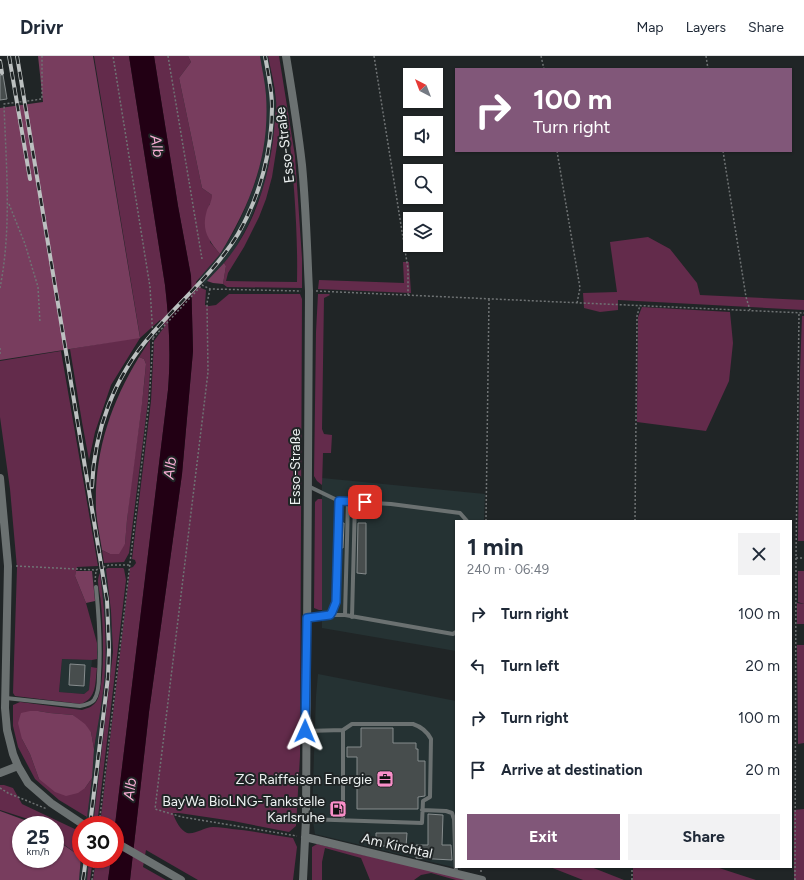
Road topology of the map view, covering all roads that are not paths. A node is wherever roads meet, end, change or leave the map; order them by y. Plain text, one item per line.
1 (286, 56) edge
2 (0, 478) edge
3 (308, 486) junction
4 (339, 501) junction
5 (348, 502) junction
6 (355, 502) junction
7 (466, 520) edge
8 (96, 587) road end
9 (330, 615) junction
10 (345, 615) junction
11 (352, 617) junction
12 (307, 618) junction
13 (455, 633) edge
14 (6, 698) junction
15 (343, 730) junction
16 (305, 731) junction
17 (18, 766) junction
18 (0, 773) edge
19 (422, 810) junction
20 (72, 817) edge
21 (306, 819) junction
22 (343, 820) junction
23 (305, 837) junction
24 (124, 847) edge
25 (455, 855) edge
26 (456, 868) edge
27 (456, 874) junction
28 (181, 880) edge
29 (303, 880) edge
30 (482, 880) edge

1 - 3 street, Esso-Straße
2 - 14 street
3 - 4 lane
3 - 12 street, Esso-Straße
4 - 5 lane
4 - 9 lane
5 - 6 lane
5 - 10 lane
6 - 7 lane
6 - 11 lane
8 - 14 lane
9 - 10 lane
9 - 12 lane
10 - 11 lane
11 - 13 lane
12 - 16 street, Esso-Straße
14 - 17 street
15 - 16 lane
15 - 19 lane
15 - 22 lane
16 - 21 street, Esso-Straße
17 - 18 street
17 - 20 street
19 - 22 lane
19 - 25 lane
21 - 22 lane
21 - 23 street, Esso-Straße
23 - 27 street, Am Kirchtal
23 - 29 street, Esso-Straße
24 - 28 street
26 - 27 lane
27 - 30 street, Am Kirchtal

